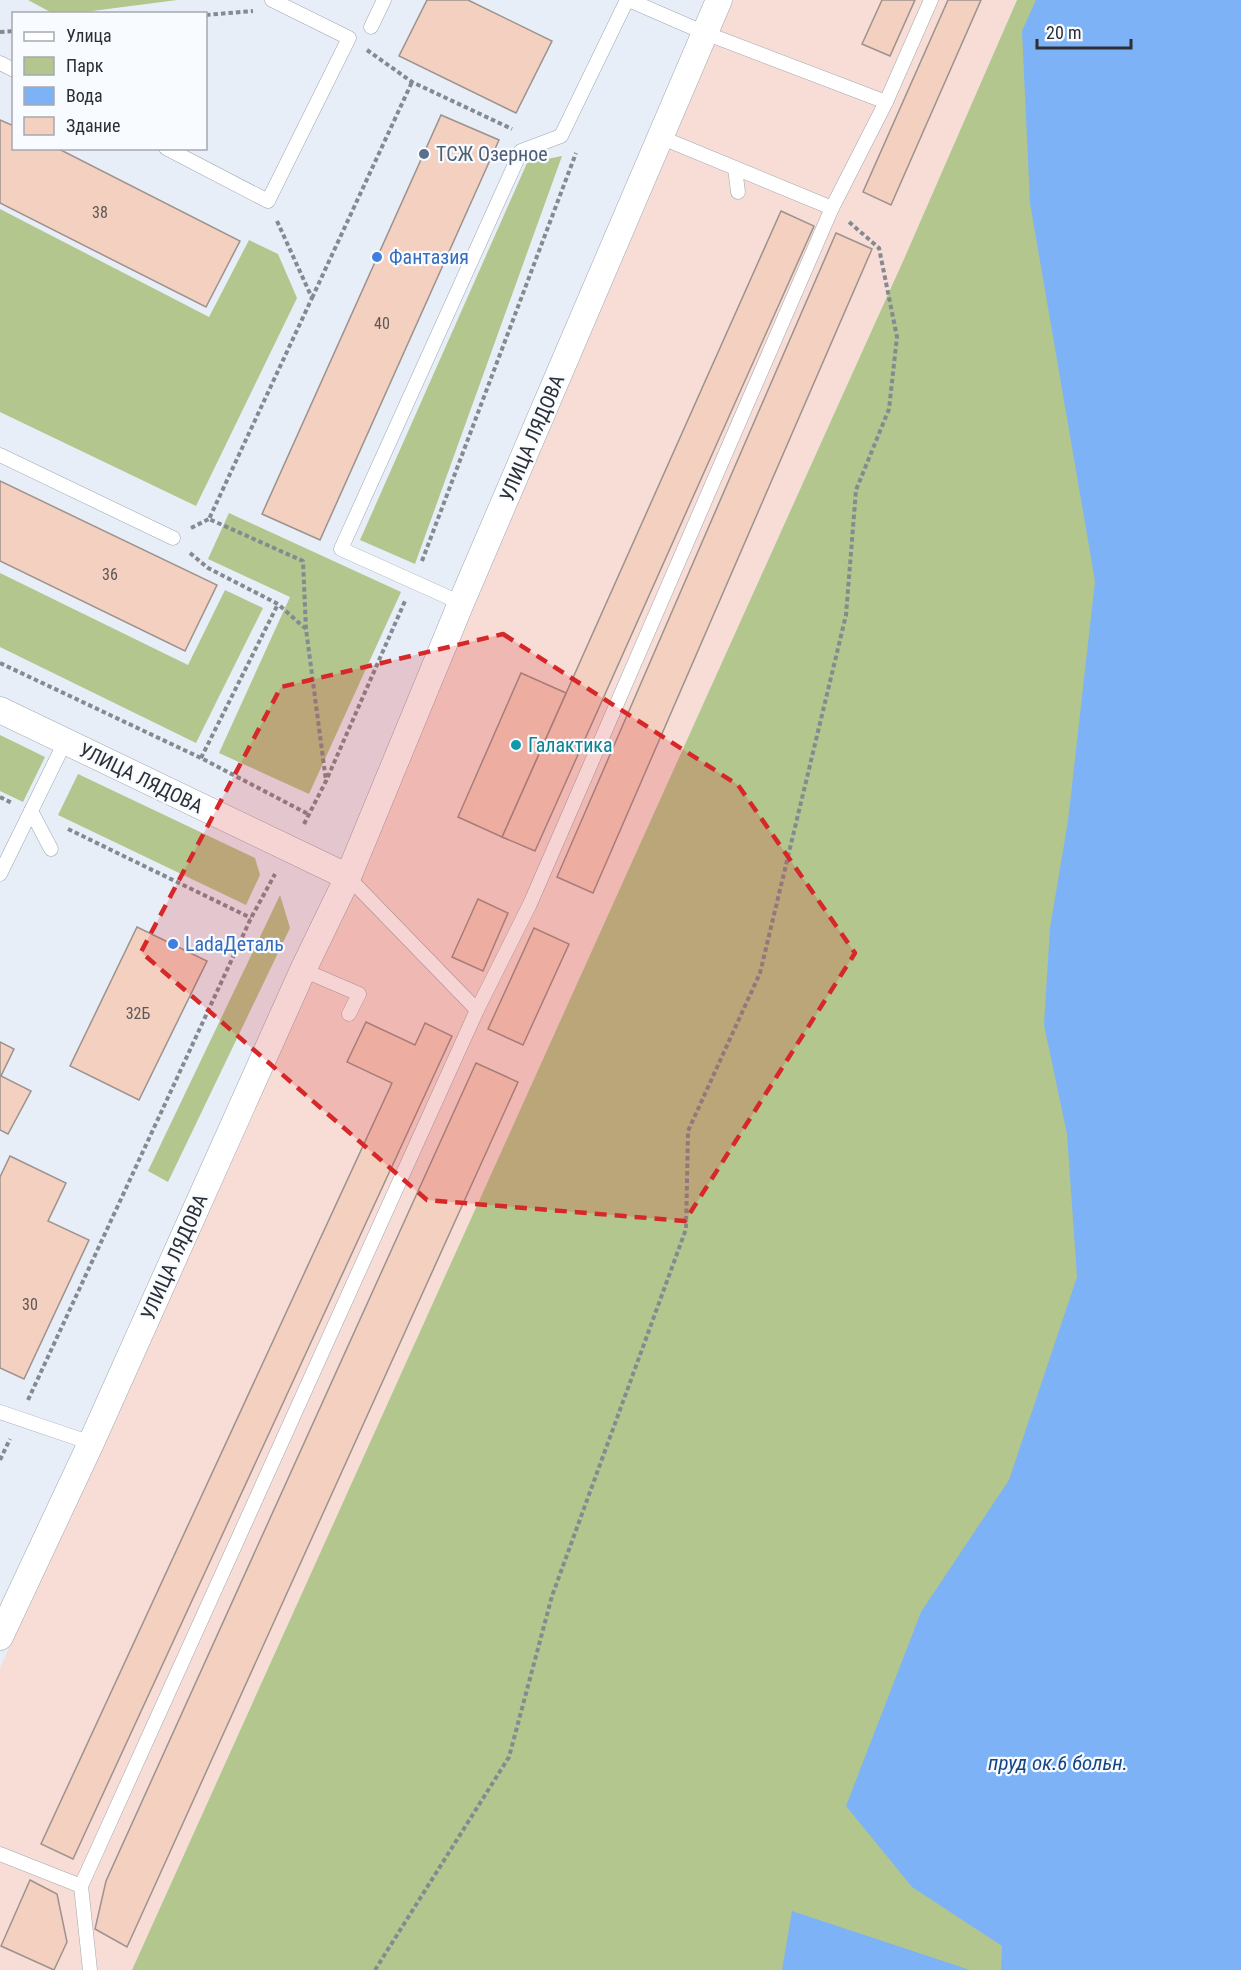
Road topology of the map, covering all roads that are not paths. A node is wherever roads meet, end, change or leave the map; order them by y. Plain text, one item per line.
1 (272, 0) edge
2 (384, 0) edge
3 (628, 0) edge
4 (719, 0) edge
5 (931, 0) edge
6 (371, 27) dead end
7 (705, 33) junction
8 (886, 102) junction
9 (660, 137) junction
10 (170, 150) edge
11 (735, 168) junction
12 (738, 192) dead end
13 (832, 208) junction
14 (0, 455) edge
15 (173, 538) road end
16 (461, 603) junction
17 (0, 710) edge
18 (65, 742) junction
19 (30, 812) junction
20 (51, 849) dead end
21 (0, 874) edge
22 (348, 877) junction
23 (303, 970) junction
24 (477, 1010) junction
25 (349, 1014) dead end
26 (0, 1412) edge
27 (91, 1443) junction
28 (0, 1637) edge
29 (0, 1854) edge
30 (81, 1886) junction
31 (90, 1970) edge

1 - 10 lane
2 - 6 lane
3 - 7 lane
3 - 16 lane
4 - 7 street, УЛИЦА ЛЯДОВА
5 - 8 lane
7 - 8 lane
7 - 9 street, УЛИЦА ЛЯДОВА
8 - 13 lane
9 - 11 lane
9 - 16 street, УЛИЦА ЛЯДОВА
11 - 12 lane
11 - 13 lane
13 - 24 lane
14 - 15 lane
16 - 22 street, УЛИЦА ЛЯДОВА
17 - 18 street, УЛИЦА ЛЯДОВА
18 - 19 lane
18 - 22 street, УЛИЦА ЛЯДОВА
19 - 20 lane
19 - 21 lane
22 - 23 street, УЛИЦА ЛЯДОВА
22 - 24 lane
23 - 25 lane
23 - 27 street, УЛИЦА ЛЯДОВА
24 - 30 lane
26 - 27 lane
27 - 28 street, УЛИЦА ЛЯДОВА
29 - 30 lane
30 - 31 lane

